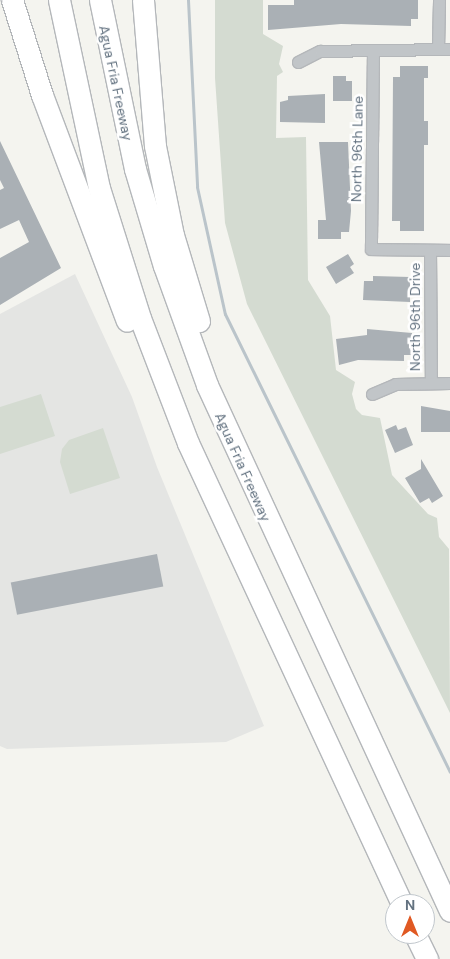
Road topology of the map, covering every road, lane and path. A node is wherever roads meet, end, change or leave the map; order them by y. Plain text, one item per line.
1 (12, 0) edge
2 (59, 0) edge
3 (100, 0) edge
4 (143, 0) edge
5 (438, 0) edge
6 (444, 49) edge
7 (373, 50) junction
8 (298, 62) dead end
9 (430, 250) junction
10 (450, 250) edge
11 (430, 383) junction
12 (450, 383) edge
13 (372, 394) dead end
14 (276, 540) junction
15 (236, 547) junction
16 (397, 894) edge
17 (450, 911) edge

1 - 15 highway
2 - 15 highway
3 - 14 highway, Agua Fria Freeway
4 - 14 highway
5 - 6 street
6 - 7 street
7 - 8 street
7 - 9 street, North 96th Lane
9 - 10 street
9 - 11 street, North 96th Drive
11 - 12 street
11 - 13 street
14 - 17 highway, Agua Fria Freeway
15 - 16 highway

